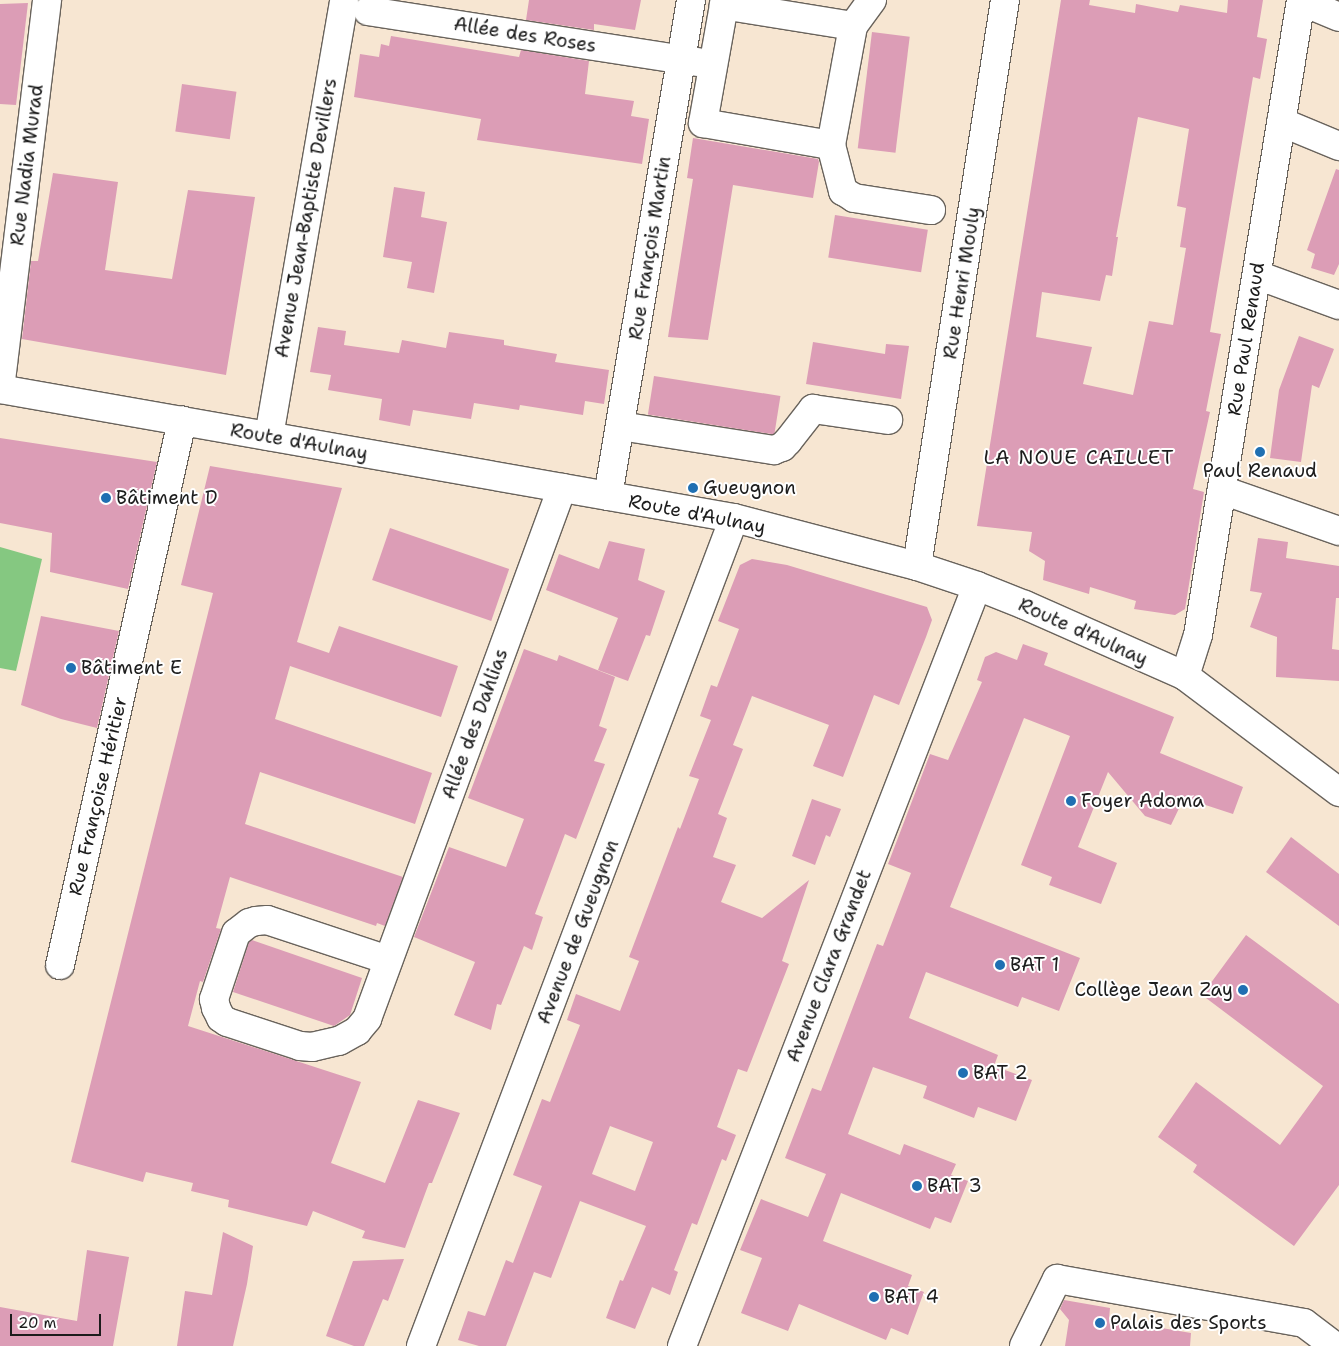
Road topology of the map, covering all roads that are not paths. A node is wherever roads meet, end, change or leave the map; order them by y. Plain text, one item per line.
1 (47, 0) edge
2 (344, 0) edge
3 (691, 0) edge
4 (872, 0) edge
5 (1005, 0) edge
6 (1301, 0) edge
7 (368, 11) dead end
8 (1339, 17) edge
9 (853, 26) junction
10 (681, 59) junction
11 (714, 64) junction
12 (1281, 122) junction
13 (831, 145) junction
14 (1339, 146) edge
15 (931, 210) dead end
16 (1256, 275) junction
17 (1339, 305) edge
18 (0, 389) edge
19 (888, 420) dead end
20 (182, 421) junction
21 (620, 426) junction
22 (269, 436) junction
23 (562, 488) junction
24 (1222, 490) junction
25 (608, 496) junction
26 (734, 518) junction
27 (1339, 530) edge
28 (918, 566) junction
29 (977, 586) junction
30 (1185, 676) junction
31 (1339, 792) edge
32 (388, 960) junction
33 (60, 965) dead end
34 (421, 1346) edge
35 (682, 1346) edge
36 (1024, 1346) edge
37 (1334, 1346) edge

1 - 18 street, Rue Nadia Murad
2 - 22 street, Avenue Jean-Baptiste Devillers
3 - 10 street, Rue François Martin
4 - 9 street
5 - 28 street, Rue Henri Mouly
6 - 8 street
6 - 12 street, Rue Paul Renaud
7 - 10 street, Allée des Roses
9 - 11 street
9 - 13 street
10 - 11 street, Allée des Roses
10 - 21 street, Rue François Martin
11 - 13 street
12 - 14 street
12 - 16 street, Rue Paul Renaud
13 - 15 street
16 - 17 street
16 - 24 street, Rue Paul Renaud
18 - 20 street, Route d'Aulnay
19 - 21 street
20 - 22 street, Route d'Aulnay
20 - 33 street, Rue Françoise Héritier
21 - 25 street, Rue François Martin
22 - 23 street, Route d'Aulnay
23 - 25 street, Route d'Aulnay
23 - 32 street, Allée des Dahlias
24 - 27 street
24 - 30 street, Rue Paul Renaud
25 - 26 street, Route d'Aulnay
26 - 28 street, Route d'Aulnay
26 - 34 street, Avenue de Gueugnon
28 - 29 street, Route d'Aulnay
29 - 30 street, Route d'Aulnay
29 - 35 street, Avenue Clara Grandet
30 - 31 street, Route d'Aulnay
32 - 32 street, Allée des Dahlias
36 - 37 street

